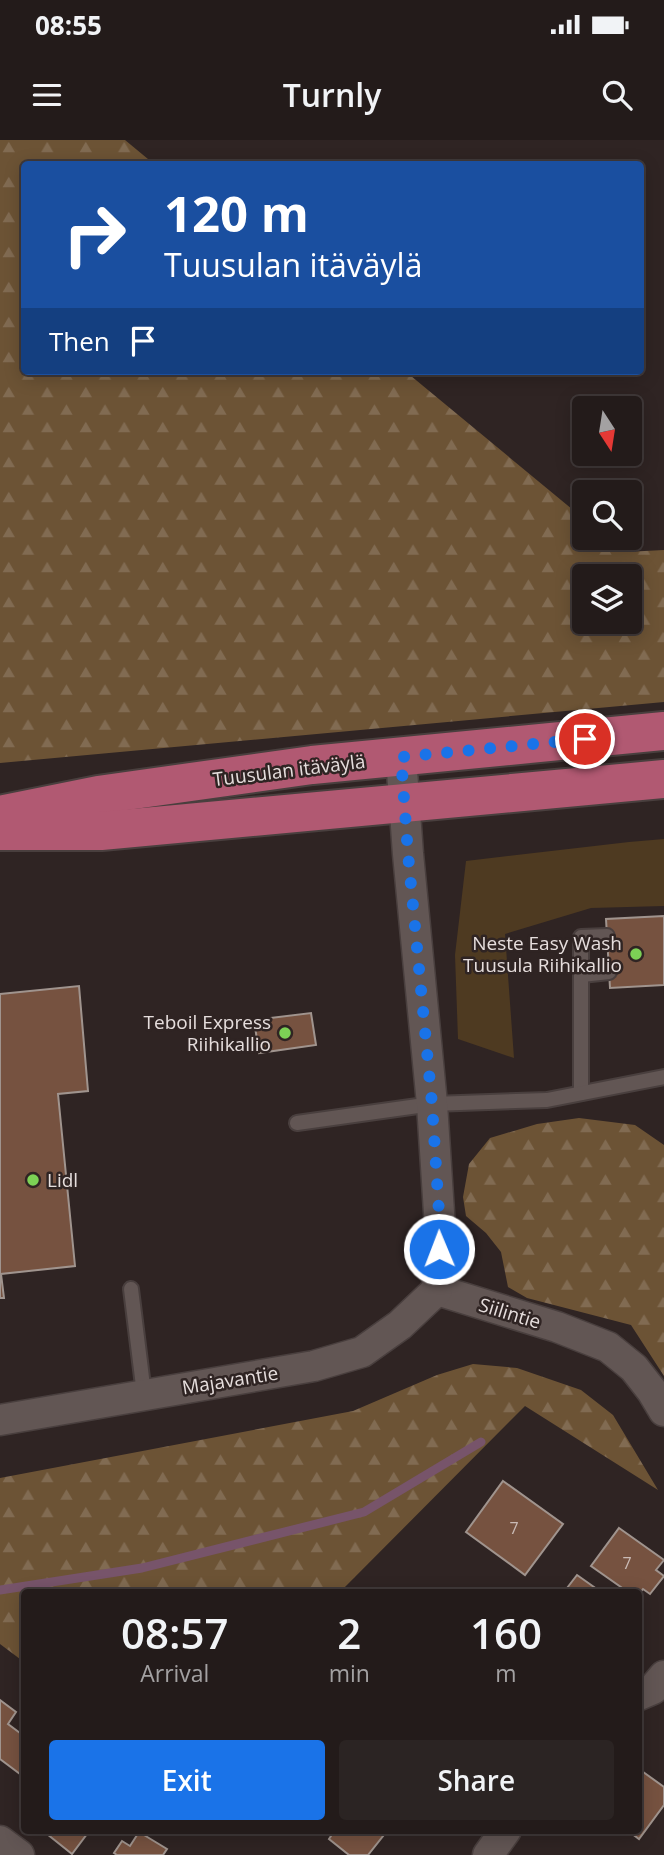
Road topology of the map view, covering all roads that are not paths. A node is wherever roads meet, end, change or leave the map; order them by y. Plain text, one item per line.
1 (664, 731) edge
2 (401, 757) junction
3 (664, 779) edge
4 (404, 802) junction
5 (0, 815) edge
6 (0, 831) edge
7 (607, 936) dead end
8 (609, 972) dead end
9 (582, 975) junction
10 (664, 1077) edge
11 (581, 1093) junction
12 (432, 1104) junction
13 (297, 1123) dead end
14 (131, 1289) dead end
15 (438, 1290) junction
16 (144, 1394) junction
17 (664, 1411) edge
18 (0, 1420) edge
19 (664, 1676) edge
20 (642, 1694) edge
21 (503, 1834) edge
22 (0, 1841) edge
23 (19, 1855) edge
24 (488, 1855) edge

1 - 2 main road, Tuusulan itäväylä
2 - 4 street
2 - 5 main road, Tuusulan itäväylä
3 - 4 main road
4 - 6 main road
4 - 12 street
7 - 9 lane
8 - 9 lane
9 - 11 lane
10 - 11 lane
11 - 12 lane
12 - 13 lane
12 - 15 street
14 - 16 lane
15 - 16 street, Majavantie
15 - 17 street, Siilintie
16 - 18 street, Majavantie
19 - 20 street
21 - 24 street
22 - 23 street

